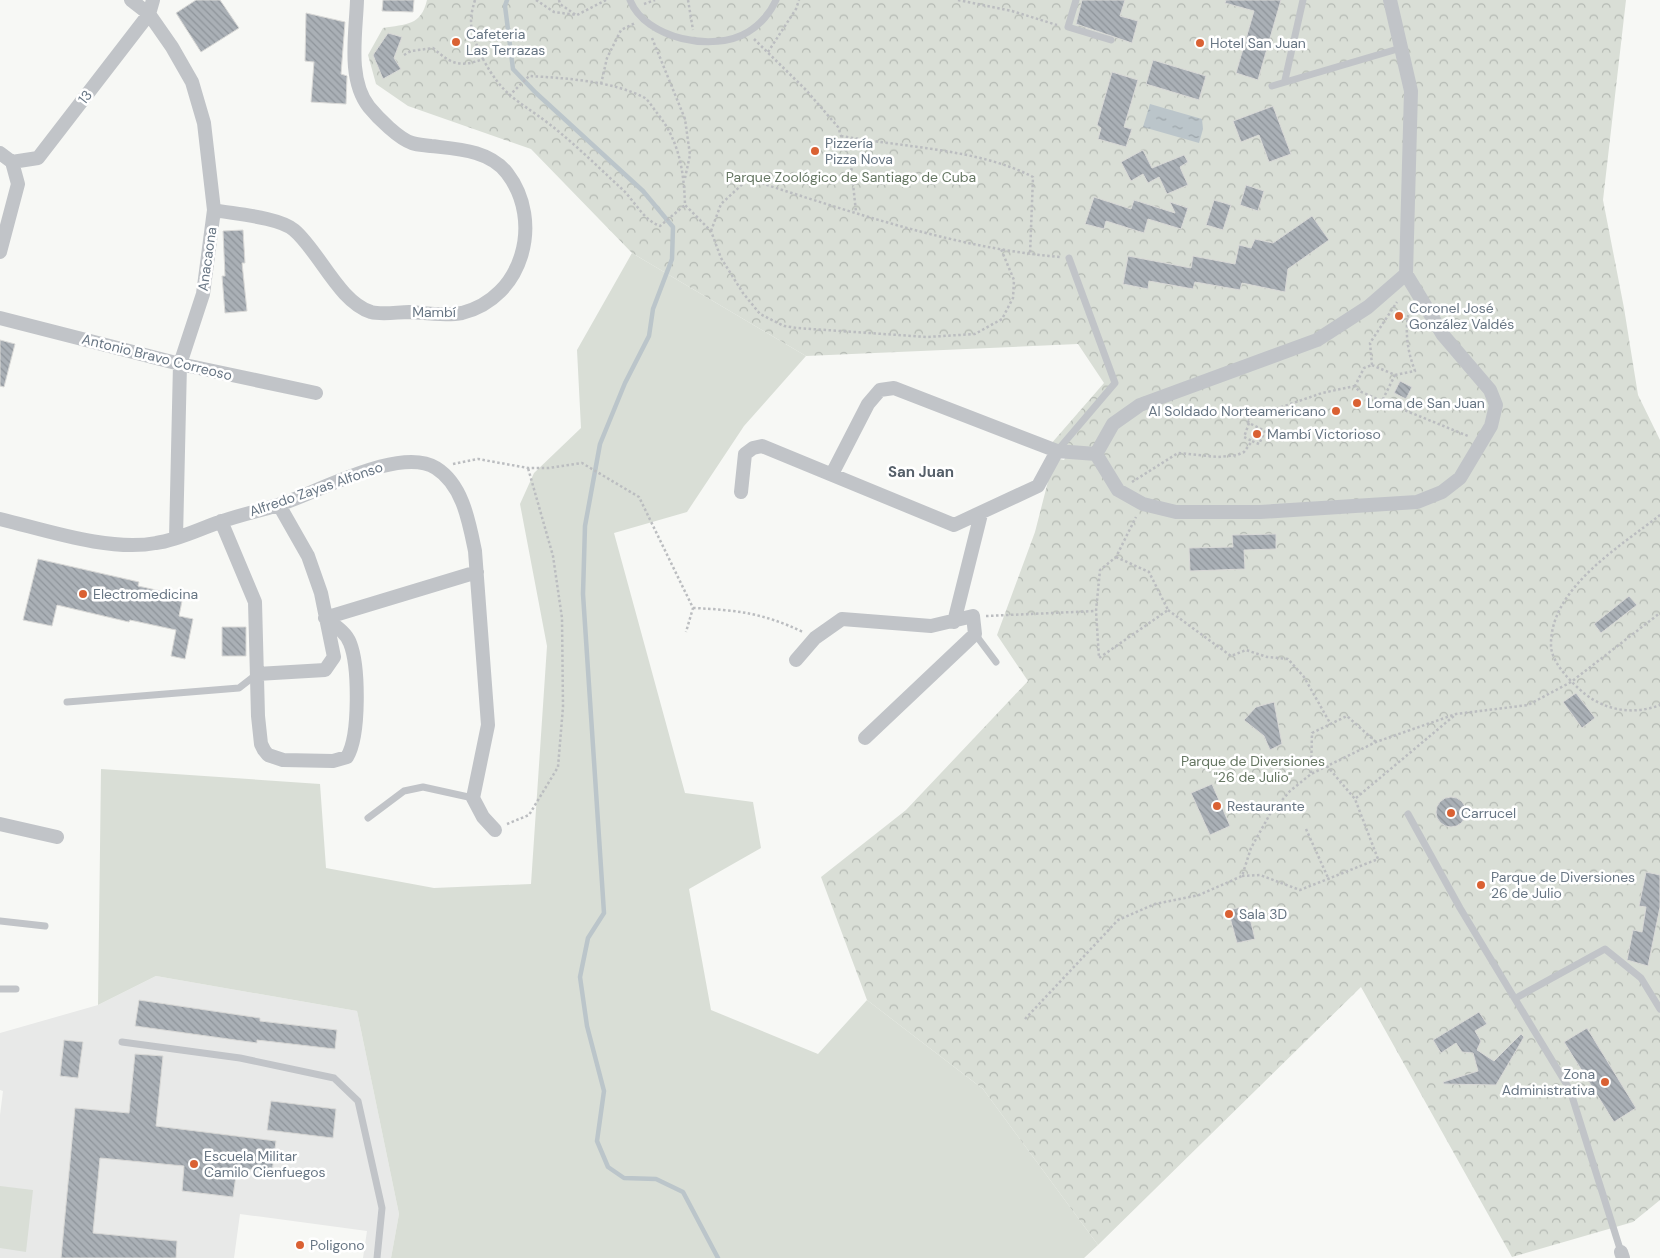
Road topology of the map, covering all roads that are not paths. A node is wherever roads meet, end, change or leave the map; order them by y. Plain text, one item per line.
1 (131, 0) edge
2 (152, 0) edge
3 (357, 0) edge
4 (630, 0) edge
5 (776, 0) edge
6 (1076, 0) edge
7 (1303, 0) edge
8 (1390, 0) edge
9 (148, 14) junction
10 (1111, 40) dead end
11 (1401, 48) junction
12 (1285, 80) junction
13 (1272, 86) dead end
14 (0, 153) edge
15 (12, 162) junction
16 (214, 210) junction
17 (4, 225) edge
18 (0, 252) edge
19 (1068, 258) road end
20 (1406, 274) junction
21 (0, 318) edge
22 (180, 364) junction
23 (316, 393) dead end
24 (1057, 451) junction
25 (1096, 454) junction
26 (832, 474) junction
27 (741, 492) dead end
28 (279, 505) junction
29 (981, 514) junction
30 (0, 520) edge
31 (221, 521) junction
32 (176, 538) junction
33 (477, 572) junction
34 (326, 618) junction
35 (954, 622) junction
36 (975, 634) junction
37 (796, 660) dead end
38 (996, 662) dead end
39 (258, 674) junction
40 (66, 702) dead end
41 (866, 738) dead end
42 (473, 798) junction
43 (1408, 814) dead end
44 (368, 818) dead end
45 (0, 824) edge
46 (495, 830) road end
47 (57, 837) dead end
48 (0, 920) edge
49 (45, 926) dead end
50 (0, 988) edge
51 (16, 989) dead end
52 (1516, 998) junction
53 (1660, 1010) edge
54 (122, 1042) dead end
55 (1622, 1255) edge
56 (377, 1258) edge

1 - 9 street, Anacaona
2 - 9 street
3 - 16 street, Mambí
4 - 5 lane
6 - 10 lane
7 - 12 lane
8 - 11 street
9 - 15 street, 13
9 - 16 street, Anacaona
11 - 12 lane
11 - 20 street
12 - 13 lane
14 - 15 street
15 - 17 street
16 - 22 street, Anacaona
17 - 18 street
19 - 24 lane
20 - 25 street
20 - 25 street
21 - 22 street, Antonio Bravo Correoso
22 - 23 street, Antonio Bravo Correoso
22 - 32 street, Anacaona
24 - 25 street
24 - 26 street
24 - 29 street
26 - 27 street
26 - 29 street
28 - 31 street, Alfredo Zayas Alfonso
28 - 33 street, Alfredo Zayas Alfonso
28 - 34 street
29 - 35 street
30 - 32 street, Alfredo Zayas Alfonso
31 - 32 street, Alfredo Zayas Alfonso
31 - 39 street
33 - 34 street
33 - 42 street, Alfredo Zayas Alfonso
34 - 39 street
34 - 39 street
35 - 36 street
35 - 37 street
36 - 38 lane
36 - 41 street
39 - 40 lane
42 - 44 lane
42 - 46 street
43 - 52 lane
45 - 47 street
48 - 49 lane
50 - 51 lane
52 - 53 lane
52 - 55 lane
54 - 56 lane

